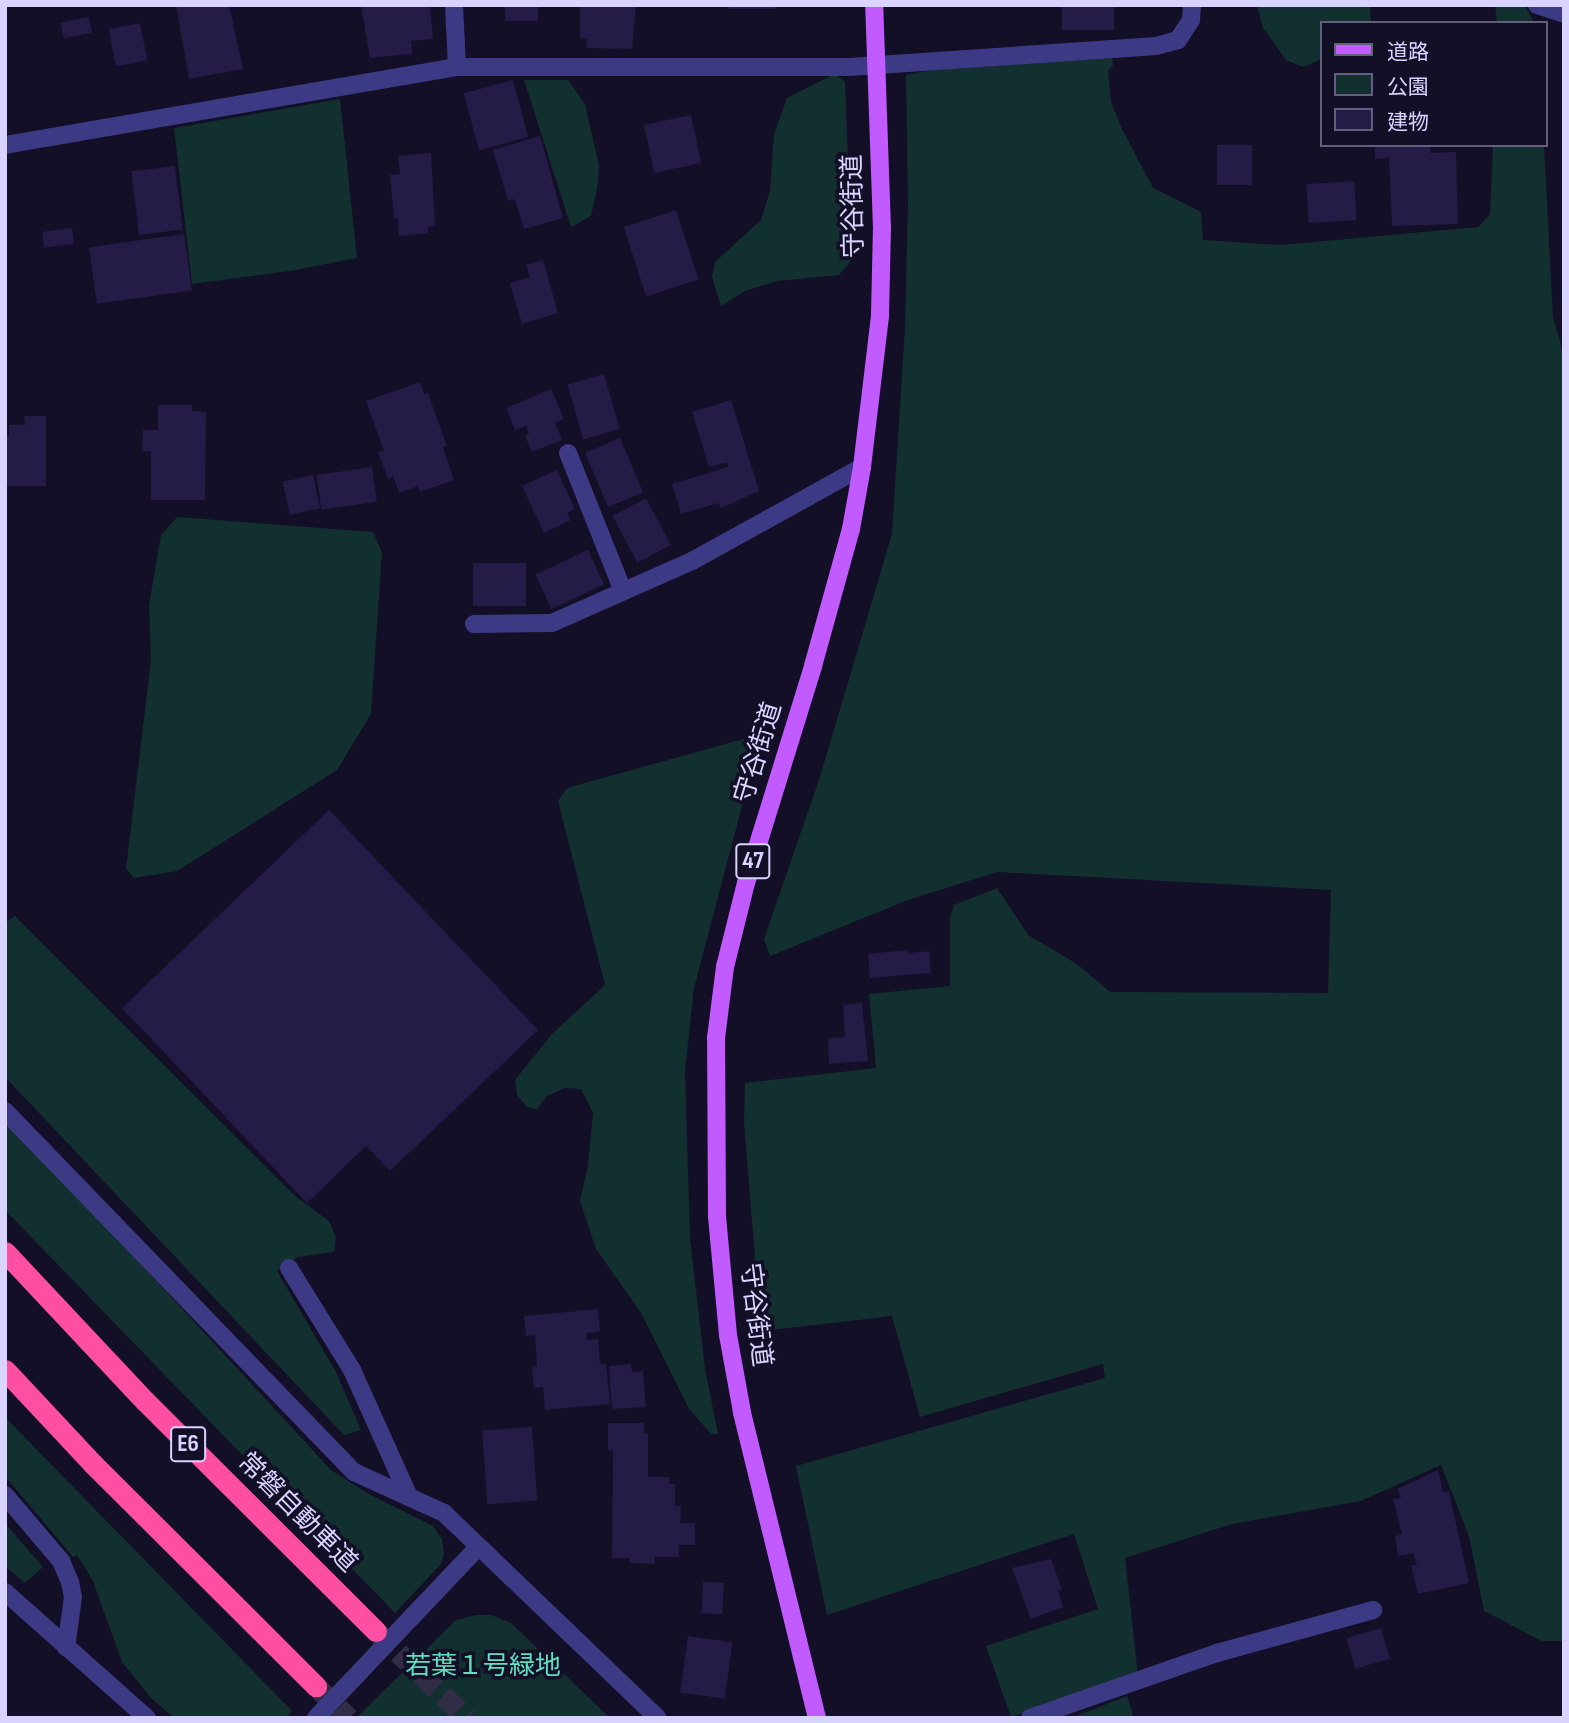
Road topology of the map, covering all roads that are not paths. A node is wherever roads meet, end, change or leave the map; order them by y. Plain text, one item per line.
1 (454, 5) edge
2 (874, 5) edge
3 (1192, 5) edge
4 (1537, 5) edge
5 (1564, 14) edge
6 (457, 66) junction
7 (877, 66) junction
8 (5, 145) edge
9 (568, 453) dead end
10 (862, 467) junction
11 (623, 591) junction
12 (474, 624) dead end
13 (5, 1111) edge
14 (5, 1252) edge
15 (289, 1268) dead end
16 (5, 1370) edge
17 (5, 1495) edge
18 (409, 1497) junction
19 (478, 1547) junction
20 (5, 1591) edge
21 (1373, 1610) dead end
22 (376, 1631) tunnel mouth
23 (66, 1648) junction
24 (316, 1686) tunnel mouth
25 (147, 1718) edge
26 (316, 1718) edge
27 (658, 1718) edge
28 (817, 1718) edge
29 (1030, 1718) edge

1 - 6 street
2 - 7 main road, 守谷街道 / 47
3 - 7 street
4 - 5 street
6 - 7 street
6 - 8 street
7 - 10 main road, 守谷街道 / 47
9 - 11 street
10 - 11 street
10 - 28 main road, 守谷街道 / 47
11 - 12 street
13 - 18 street
14 - 22 highway, 常磐自動車道 / E6
15 - 18 street
16 - 24 highway
17 - 23 street
18 - 19 street
19 - 26 street
19 - 27 street
20 - 23 street
21 - 29 street
23 - 25 street

